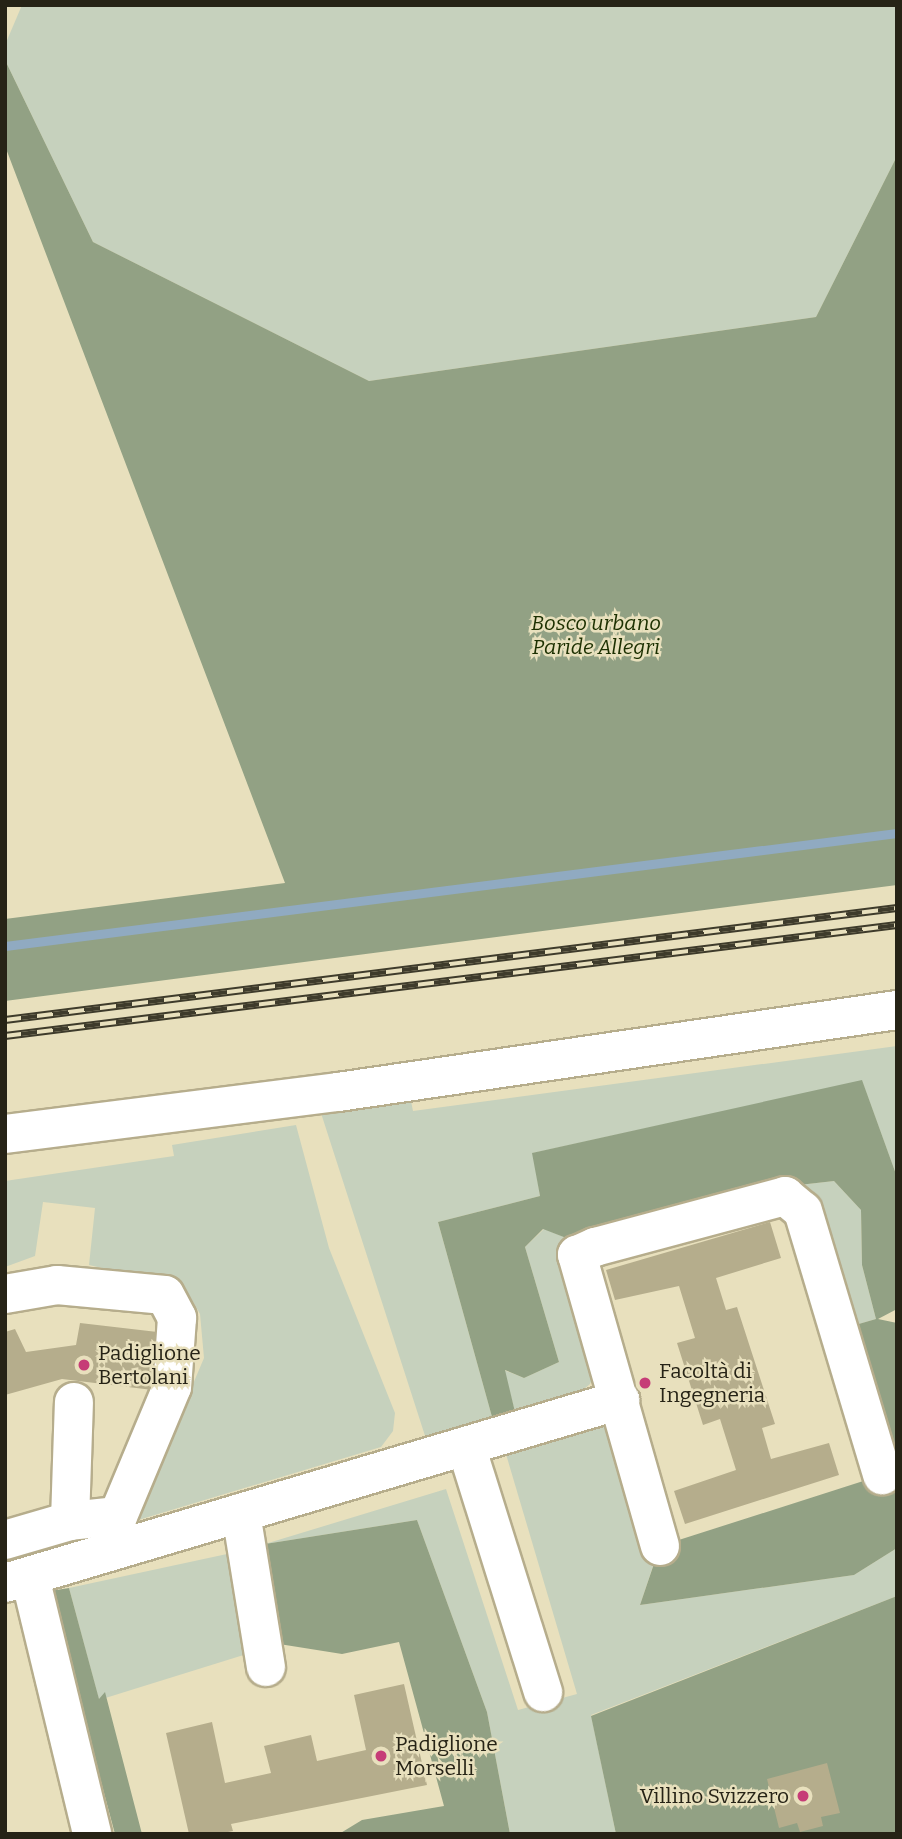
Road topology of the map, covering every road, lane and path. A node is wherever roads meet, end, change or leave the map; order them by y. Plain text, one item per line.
1 (897, 1010) edge
2 (5, 1134) edge
3 (5, 1294) edge
4 (620, 1400) junction
5 (74, 1402) dead end
6 (466, 1446) junction
7 (882, 1475) dead end
8 (241, 1513) junction
9 (70, 1521) junction
10 (5, 1540) edge
11 (660, 1546) dead end
12 (18, 1580) edge
13 (266, 1667) dead end
14 (542, 1692) dead end
15 (92, 1834) edge

1 - 2 street
3 - 9 street
4 - 6 street
4 - 7 street
4 - 11 street
5 - 9 street
6 - 8 street
6 - 14 street
8 - 12 street
8 - 13 street
9 - 10 street
12 - 15 street

